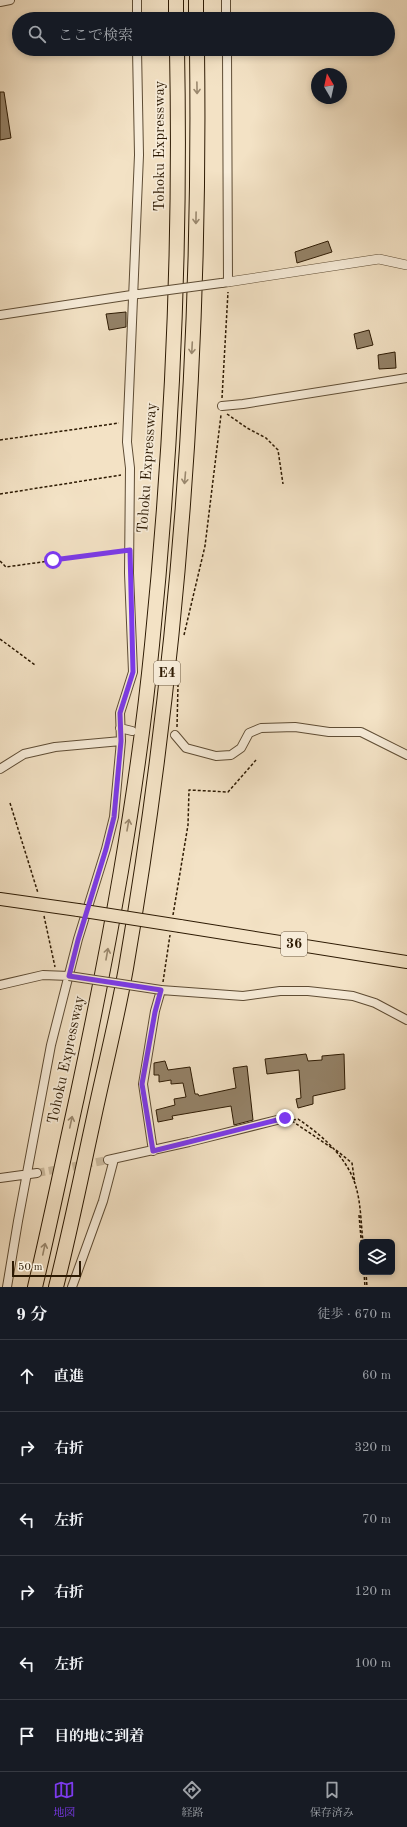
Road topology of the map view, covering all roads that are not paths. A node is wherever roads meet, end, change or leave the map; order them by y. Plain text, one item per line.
1 (10, 0) edge
2 (136, 0) edge
3 (176, 0) edge
4 (196, 0) edge
5 (226, 0) edge
6 (0, 2) edge
7 (137, 12) edge
8 (176, 12) edge
9 (196, 12) edge
10 (226, 12) edge
11 (137, 56) edge
12 (177, 56) edge
13 (197, 56) edge
14 (227, 56) edge
15 (407, 265) edge
16 (225, 282) junction
17 (136, 295) junction
18 (0, 315) edge
19 (407, 378) edge
20 (222, 406) road end
21 (120, 728) junction
22 (132, 731) dead end
23 (175, 735) road end
24 (121, 741) junction
25 (407, 755) edge
26 (0, 770) edge
27 (0, 899) edge
28 (407, 962) edge
29 (69, 976) junction
30 (0, 985) edge
31 (161, 990) junction
32 (407, 1020) edge
33 (288, 1119) road end
34 (153, 1151) junction
35 (37, 1173) tunnel mouth
36 (27, 1174) junction
37 (0, 1178) edge
38 (8, 1287) edge
39 (35, 1287) edge
40 (56, 1287) edge
41 (72, 1287) edge

1 - 6 street
2 - 7 street
3 - 8 highway
4 - 9 highway
5 - 10 street
11 - 17 street
39 -> 12 highway, Tohoku Expressway / E4
13 -> 40 highway, E4
14 - 16 street
15 - 16 street
16 - 17 street, bridge
17 - 18 street
17 - 21 street
19 - 20 street
21 - 22 street
21 - 24 street
23 - 25 street
24 - 26 street
24 - 29 street
27 - 28 main road, 36, bridge
29 - 30 street
29 - 31 street, bridge
29 - 36 street
31 - 32 street
31 - 34 street
33 - 34 street
34 - 41 street
35 - 36 street
36 - 37 street
36 - 38 street

